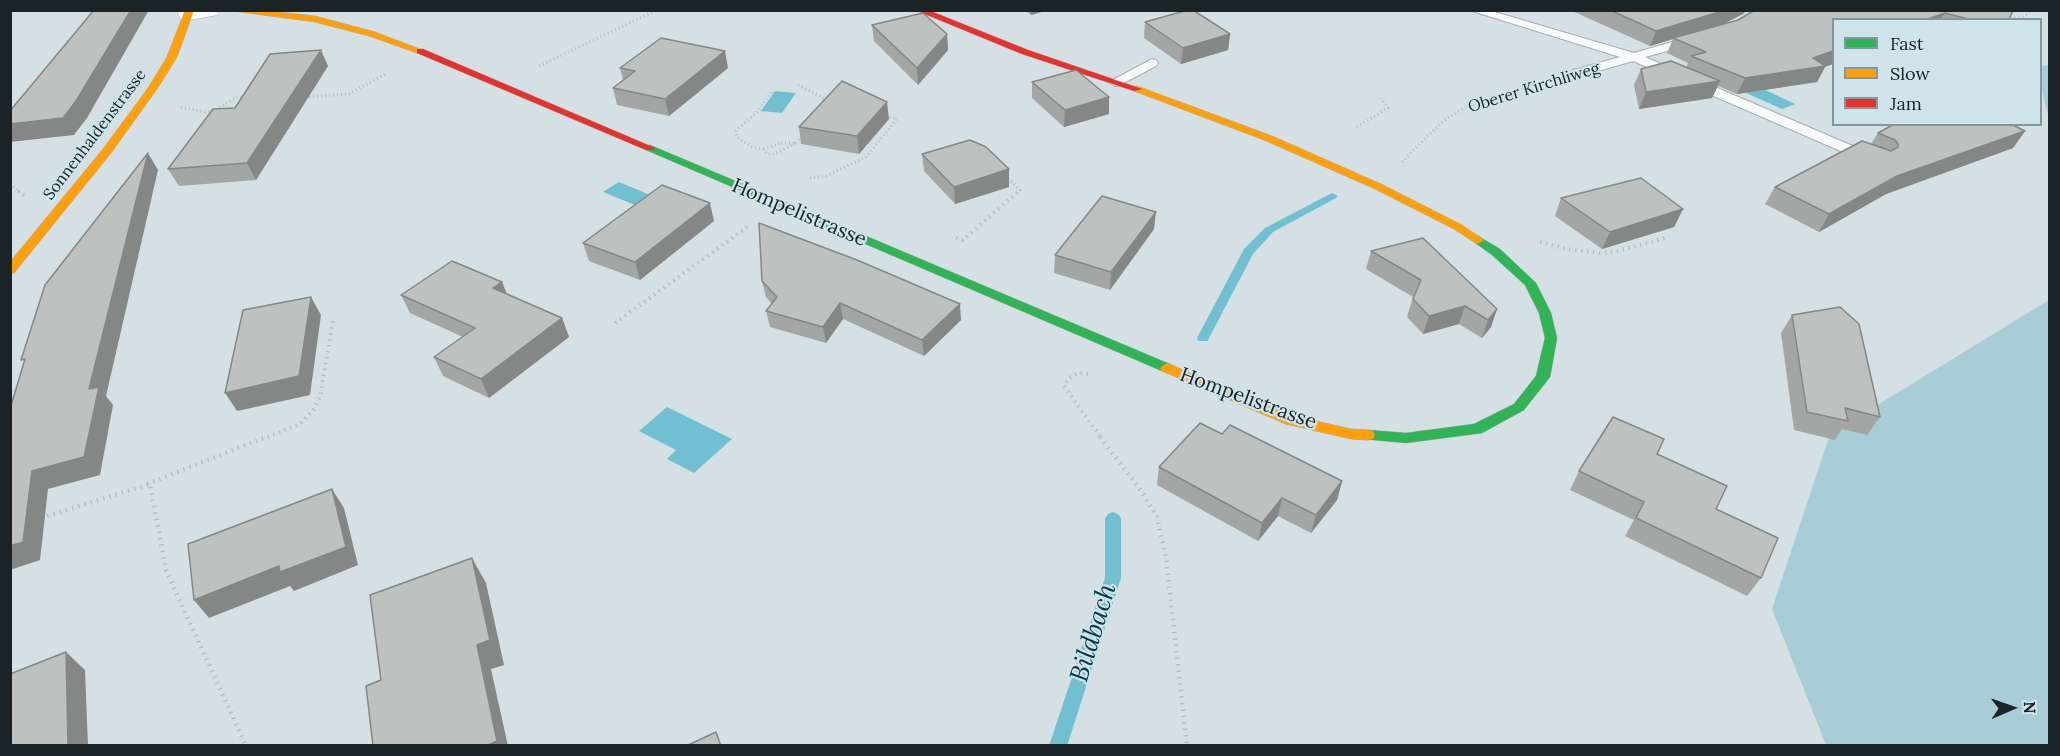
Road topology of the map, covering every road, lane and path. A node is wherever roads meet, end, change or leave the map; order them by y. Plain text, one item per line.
1 (230, 10) edge
2 (657, 10) edge
3 (919, 10) edge
4 (1474, 10) edge
5 (2033, 10) edge
6 (196, 12) edge
7 (2018, 18) edge
8 (1706, 36) edge
9 (425, 53) junction
10 (1634, 57) junction
11 (549, 61) dead end
12 (1152, 63) dead end
13 (1577, 73) joint
14 (1115, 82) junction
15 (798, 85) dead end
16 (773, 90) dead end
17 (297, 97) edge
18 (251, 98) edge
19 (1381, 98) dead end
20 (836, 105) edge
21 (180, 108) dead end
22 (886, 117) edge
23 (1357, 127) dead end
24 (804, 135) edge
25 (796, 143) junction
26 (764, 149) junction
27 (1879, 162) edge
28 (1394, 169) dead end
29 (999, 170) edge
30 (806, 177) dead end
31 (748, 226) dead end
32 (1665, 238) dead end
33 (1533, 239) dead end
34 (963, 240) dead end
35 (10, 270) edge
36 (333, 320) dead end
37 (615, 323) dead end
38 (1096, 375) dead end
39 (28, 382) edge
40 (10, 397) edge
41 (147, 484) junction
42 (33, 520) dead end
43 (246, 746) edge
44 (1187, 746) edge

1 - 9 street, Hompelistrasse
2 - 11 path
3 - 14 street, Hompelistrasse
4 - 10 lane, Oberer Kirchliweg
5 - 7 path
6 - 35 street, Sonnenhaldenstrasse
8 - 10 lane, Oberer Kirchliweg
9 - 14 street, Hompelistrasse
9 - 17 path
10 - 13 lane, Oberer Kirchliweg
10 - 27 lane, Oberer Kirchliweg
12 - 14 lane
13 - 28 path, Oberer Kirchliweg
15 - 20 path
16 - 26 path
18 - 21 path
19 - 23 path
22 - 30 path
24 - 25 path
25 - 26 path
25 - 26 path
29 - 34 path
31 - 37 path
32 - 33 path
36 - 41 path
38 - 44 path
39 - 40 path
41 - 42 path
41 - 43 path

